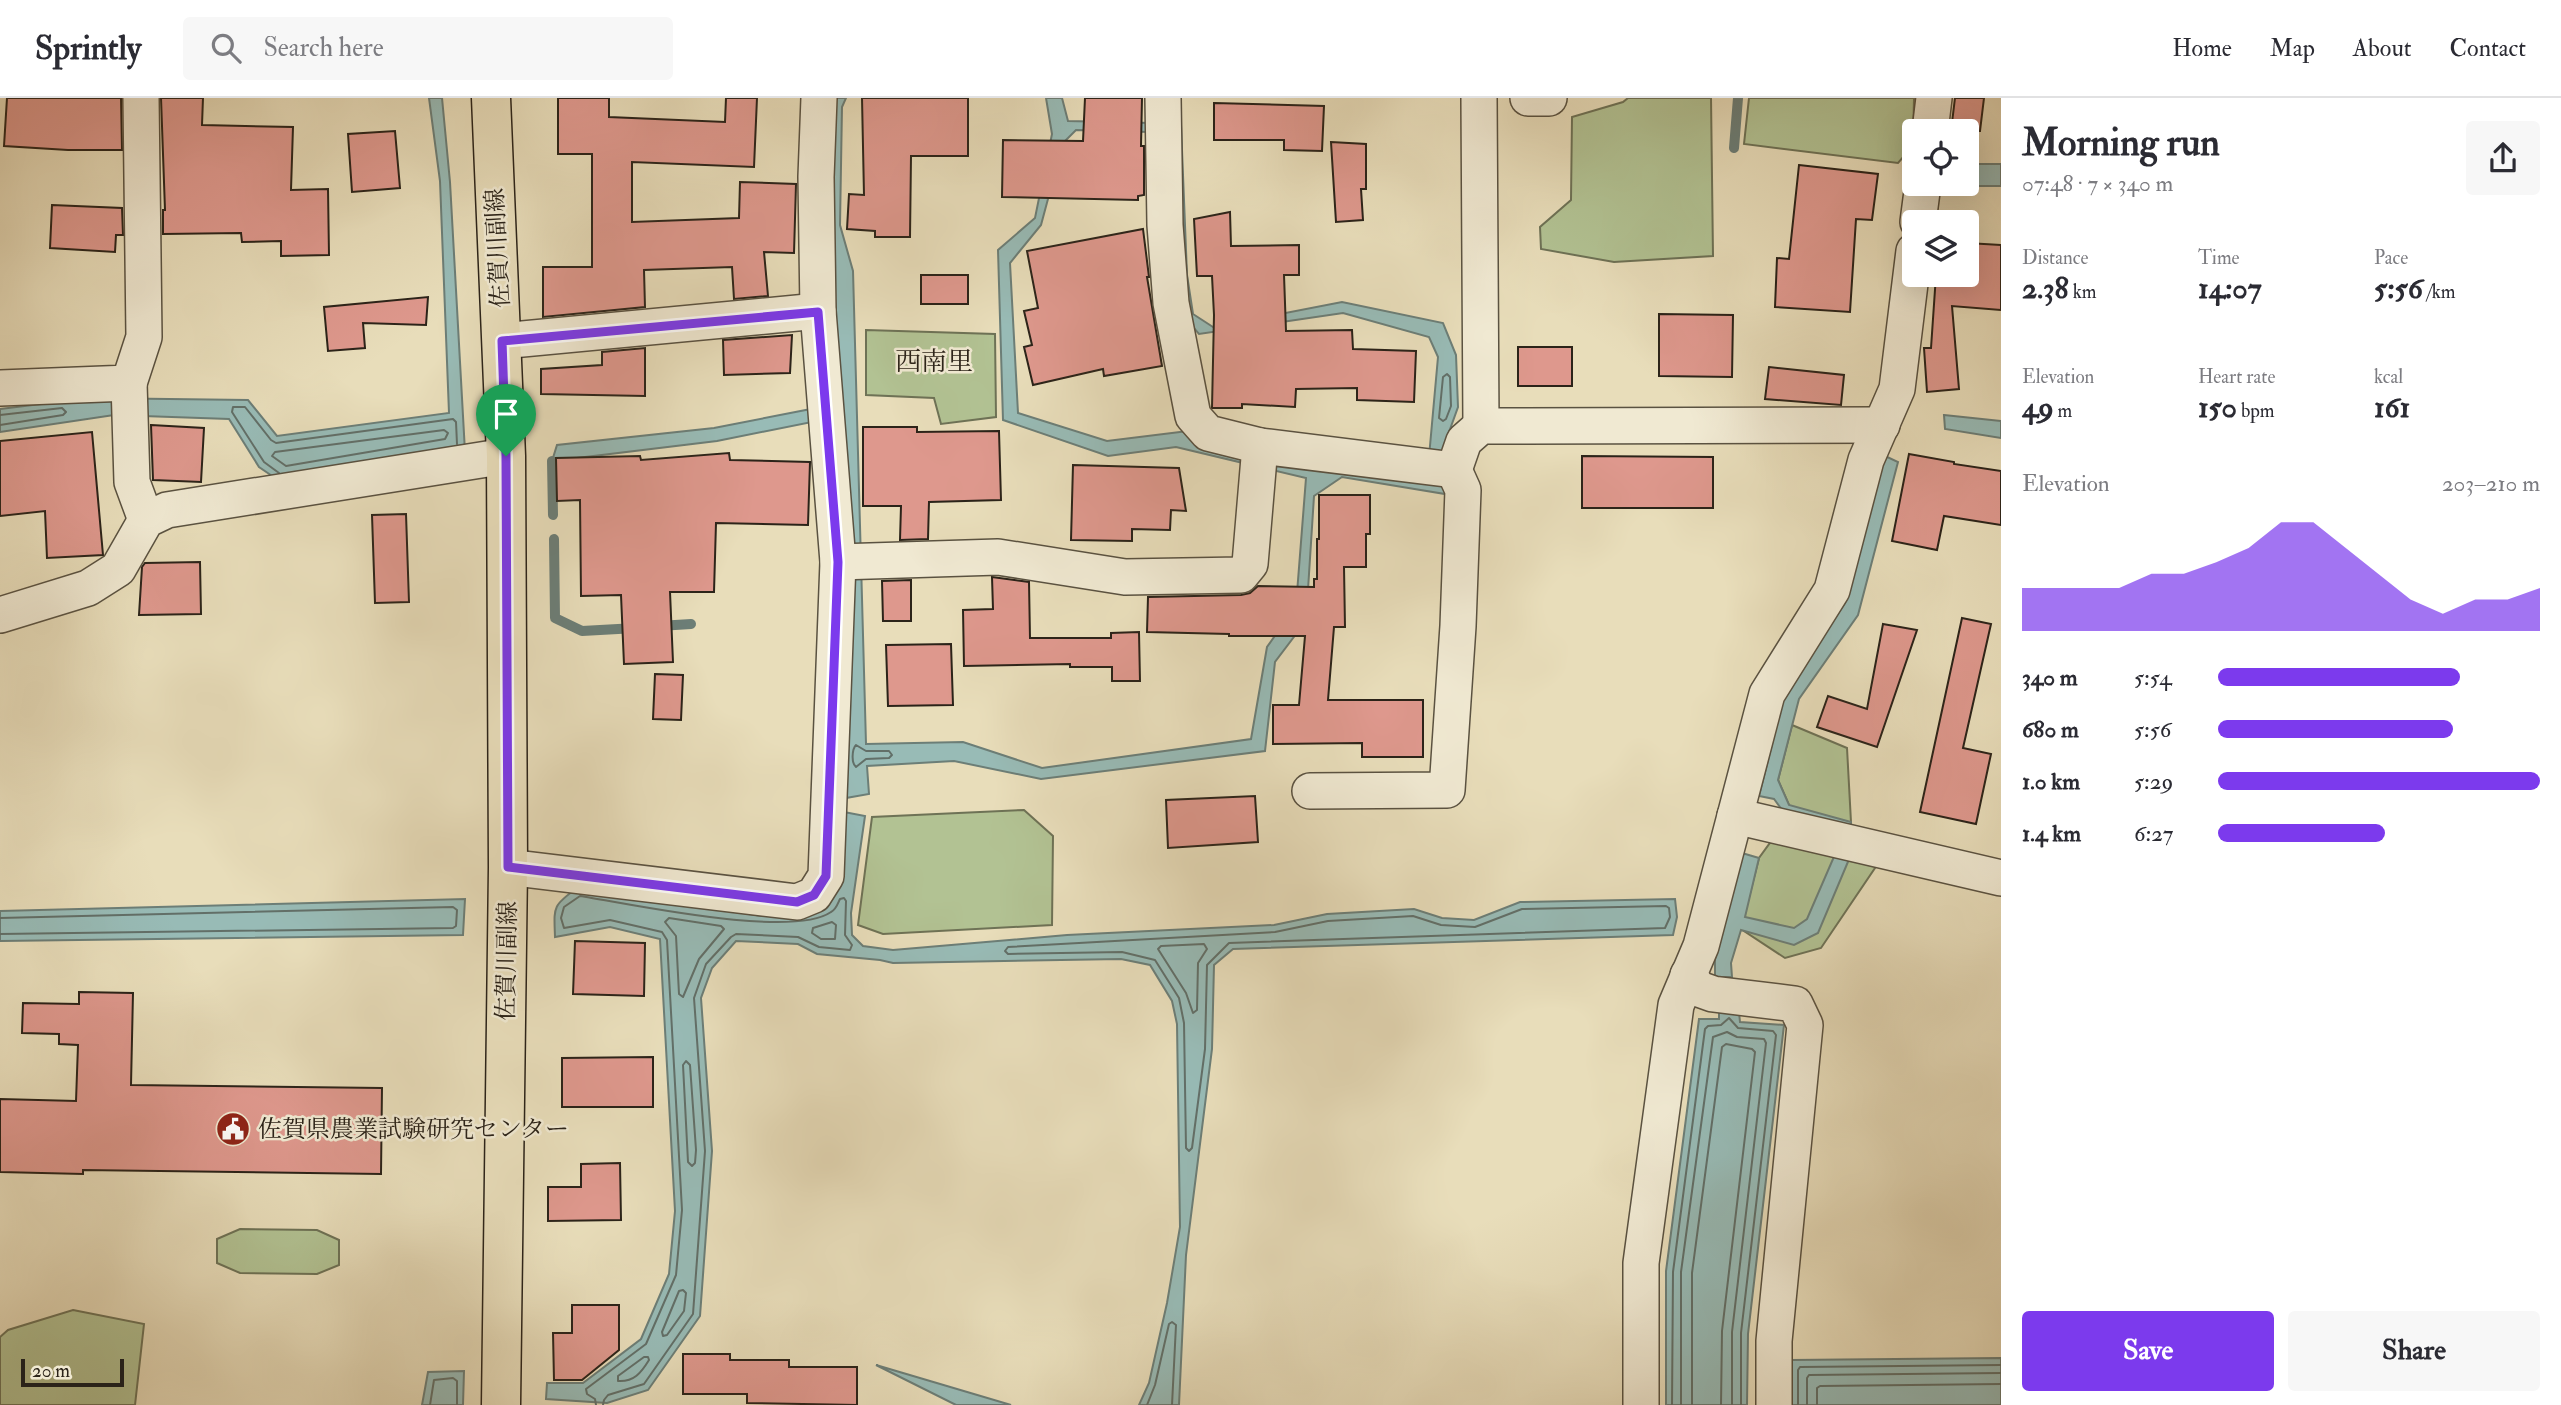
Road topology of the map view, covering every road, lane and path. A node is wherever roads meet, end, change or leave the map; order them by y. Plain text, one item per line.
1 (141, 98) edge
2 (491, 98) edge
3 (820, 98) edge
4 (1163, 98) edge
5 (1479, 98) edge
6 (1528, 98) edge
7 (1549, 98) edge
8 (1934, 98) edge
9 (1931, 119) edge
10 (1909, 287) edge
11 (818, 312) junction
12 (502, 341) junction
13 (129, 383) junction
14 (0, 388) edge
15 (1882, 425) junction
16 (1481, 426) junction
17 (506, 456) junction
18 (1258, 457) junction
19 (1454, 470) junction
20 (146, 520) junction
21 (854, 562) junction
22 (0, 615) edge
23 (1310, 791) dead end
24 (1735, 816) junction
25 (508, 867) junction
26 (2001, 878) edge
27 (1715, 989) junction
28 (501, 1405) edge
29 (1641, 1405) edge
30 (1774, 1405) edge

1 - 13 street
2 - 12 main road, 佐賀川副線
3 - 11 street
4 - 18 street
5 - 16 street
6 - 7 street
8 - 9 street
10 - 15 street
11 - 12 street
11 - 21 street
12 - 17 main road, 佐賀川副線
13 - 14 street
13 - 20 street
15 - 16 street
15 - 24 street
16 - 19 street
17 - 20 street
17 - 25 main road, 佐賀川副線
18 - 19 street
18 - 21 street
19 - 23 street
20 - 22 street
21 - 25 street
24 - 26 street
24 - 27 street
25 - 28 main road, 佐賀川副線
27 - 29 street
27 - 30 street

